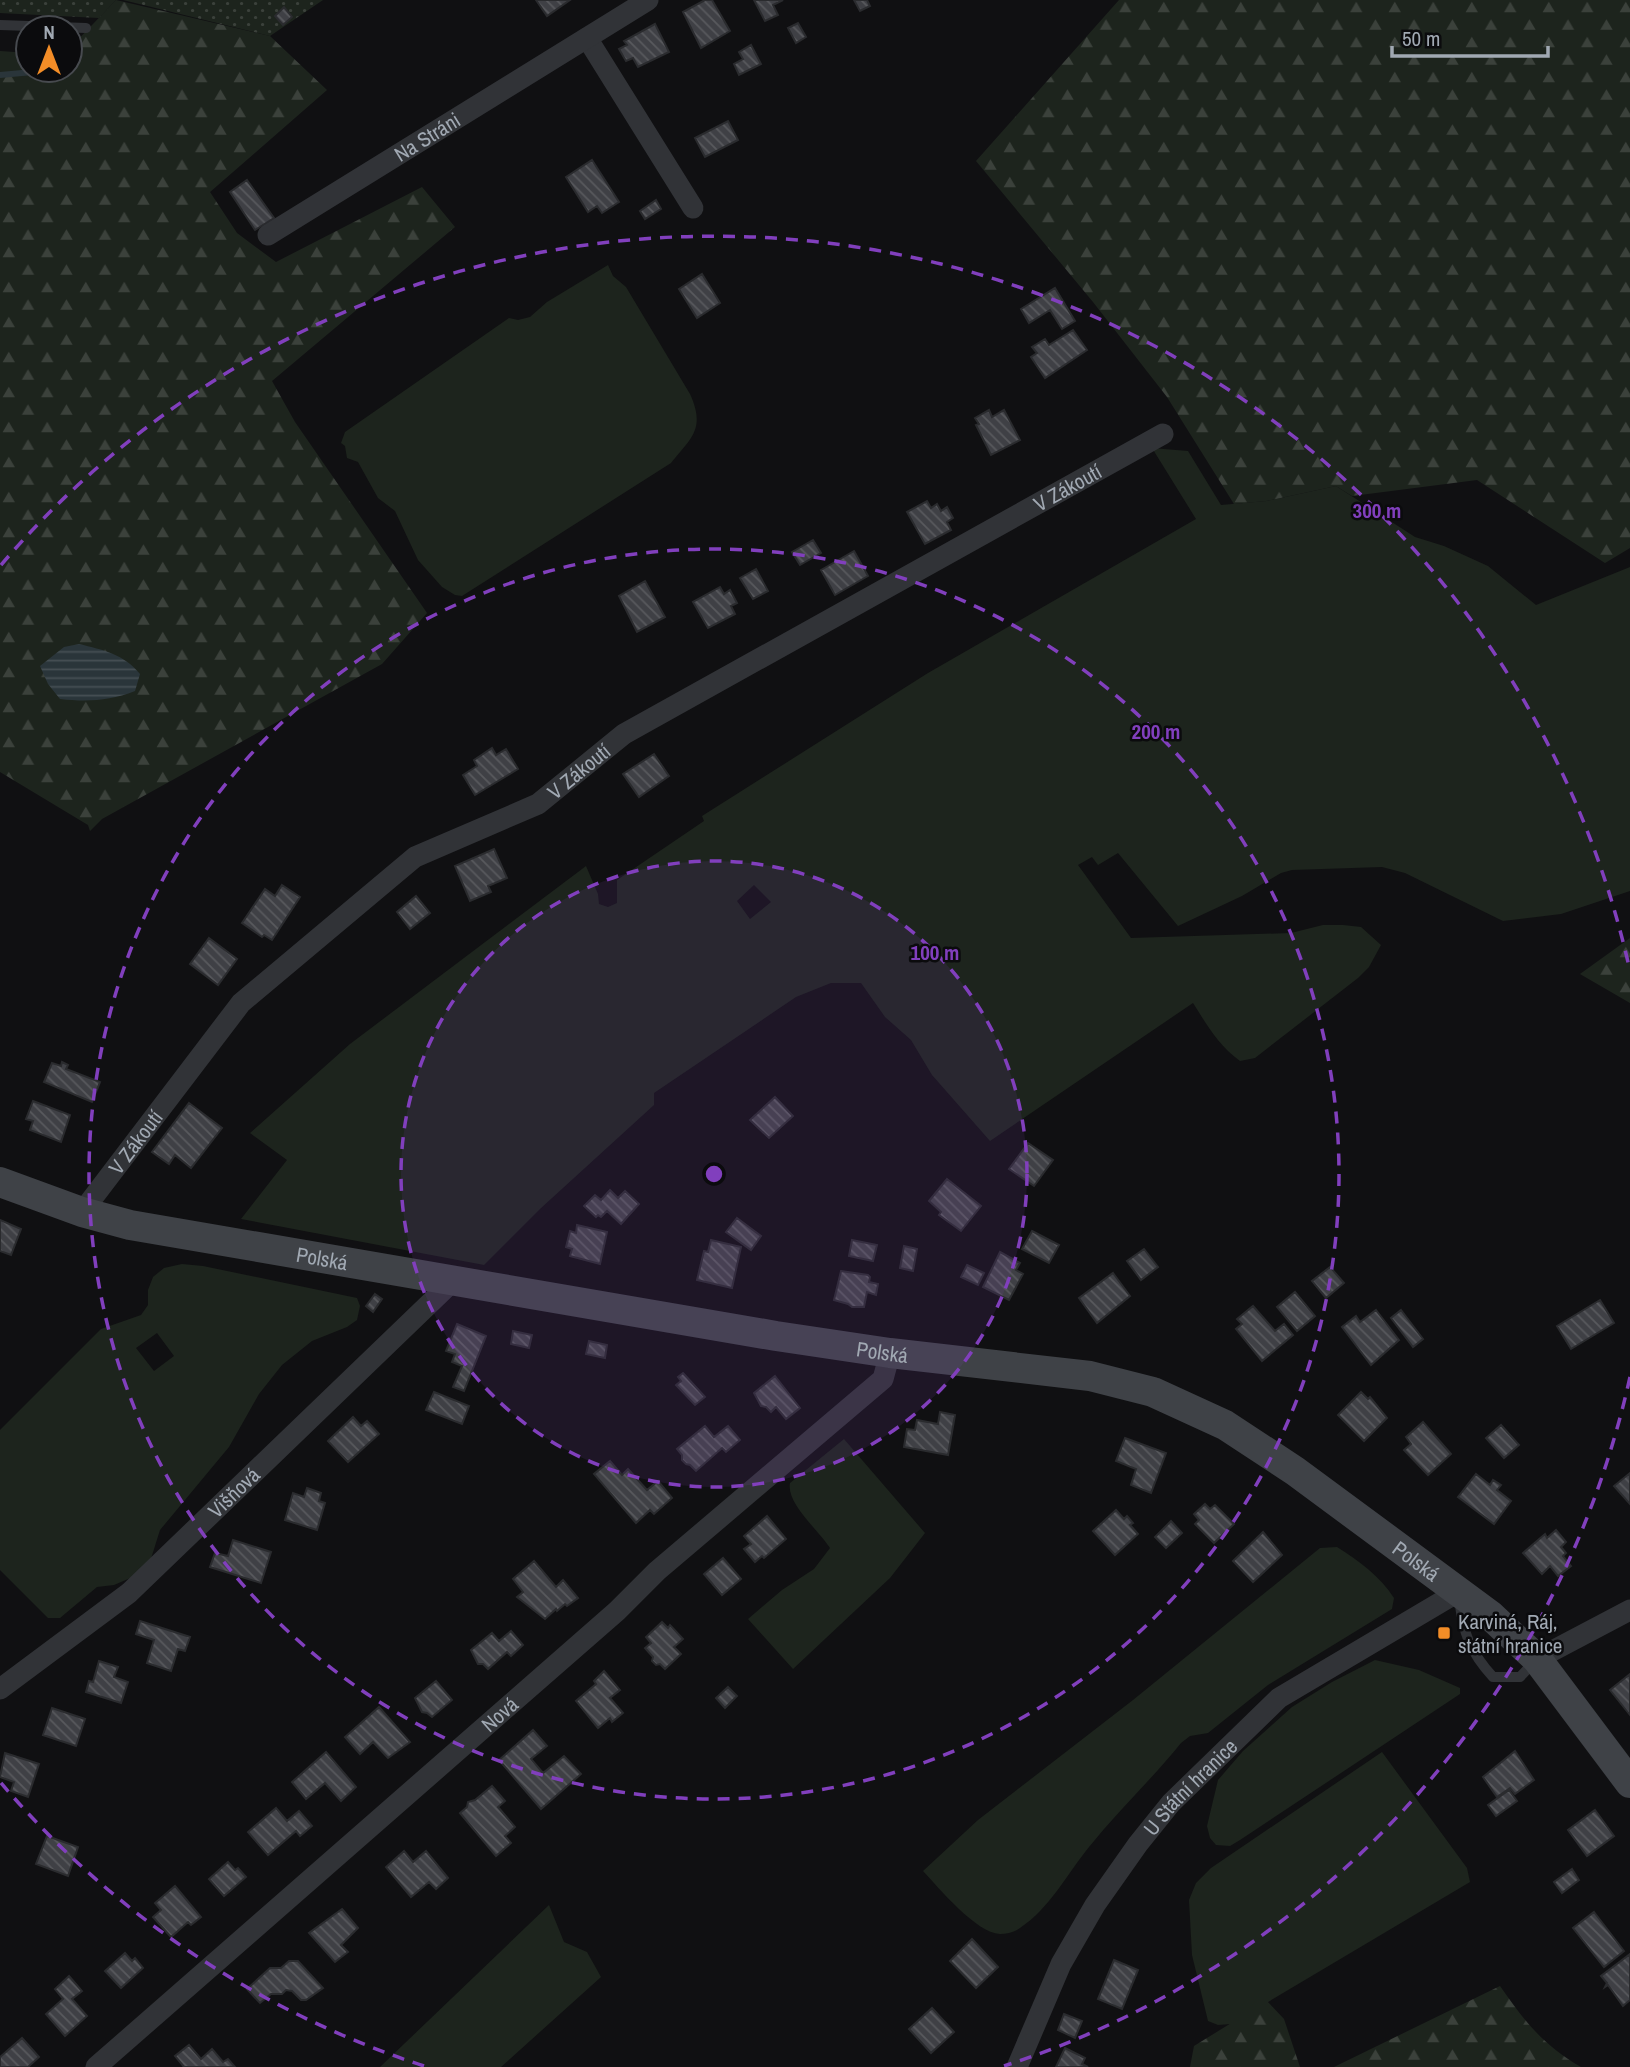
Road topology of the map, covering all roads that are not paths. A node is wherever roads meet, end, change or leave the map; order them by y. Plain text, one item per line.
1 (648, 0) edge
2 (0, 25) edge
3 (86, 28) dead end
4 (587, 38) junction
5 (693, 208) dead end
6 (268, 235) dead end
7 (1163, 434) dead end
8 (0, 1182) edge
9 (82, 1212) junction
10 (454, 1280) junction
11 (890, 1353) junction
12 (1458, 1592) junction
13 (1630, 1610) edge
14 (1537, 1659) junction
15 (0, 1689) edge
16 (1630, 1783) edge
17 (96, 2067) edge
18 (1017, 2067) edge

1 - 4 street, Na Stráni
2 - 3 lane
4 - 5 street
4 - 6 street, Na Stráni
7 - 9 street, V Zákoutí
8 - 9 street, Polská
9 - 10 street, Polská
10 - 11 street, Polská
10 - 15 street, Višňová
11 - 12 street, Polská
11 - 17 street, Nová
12 - 14 street, Polská
12 - 14 lane
12 - 18 street, U Státní hranice
13 - 14 street
14 - 16 street, Polská

